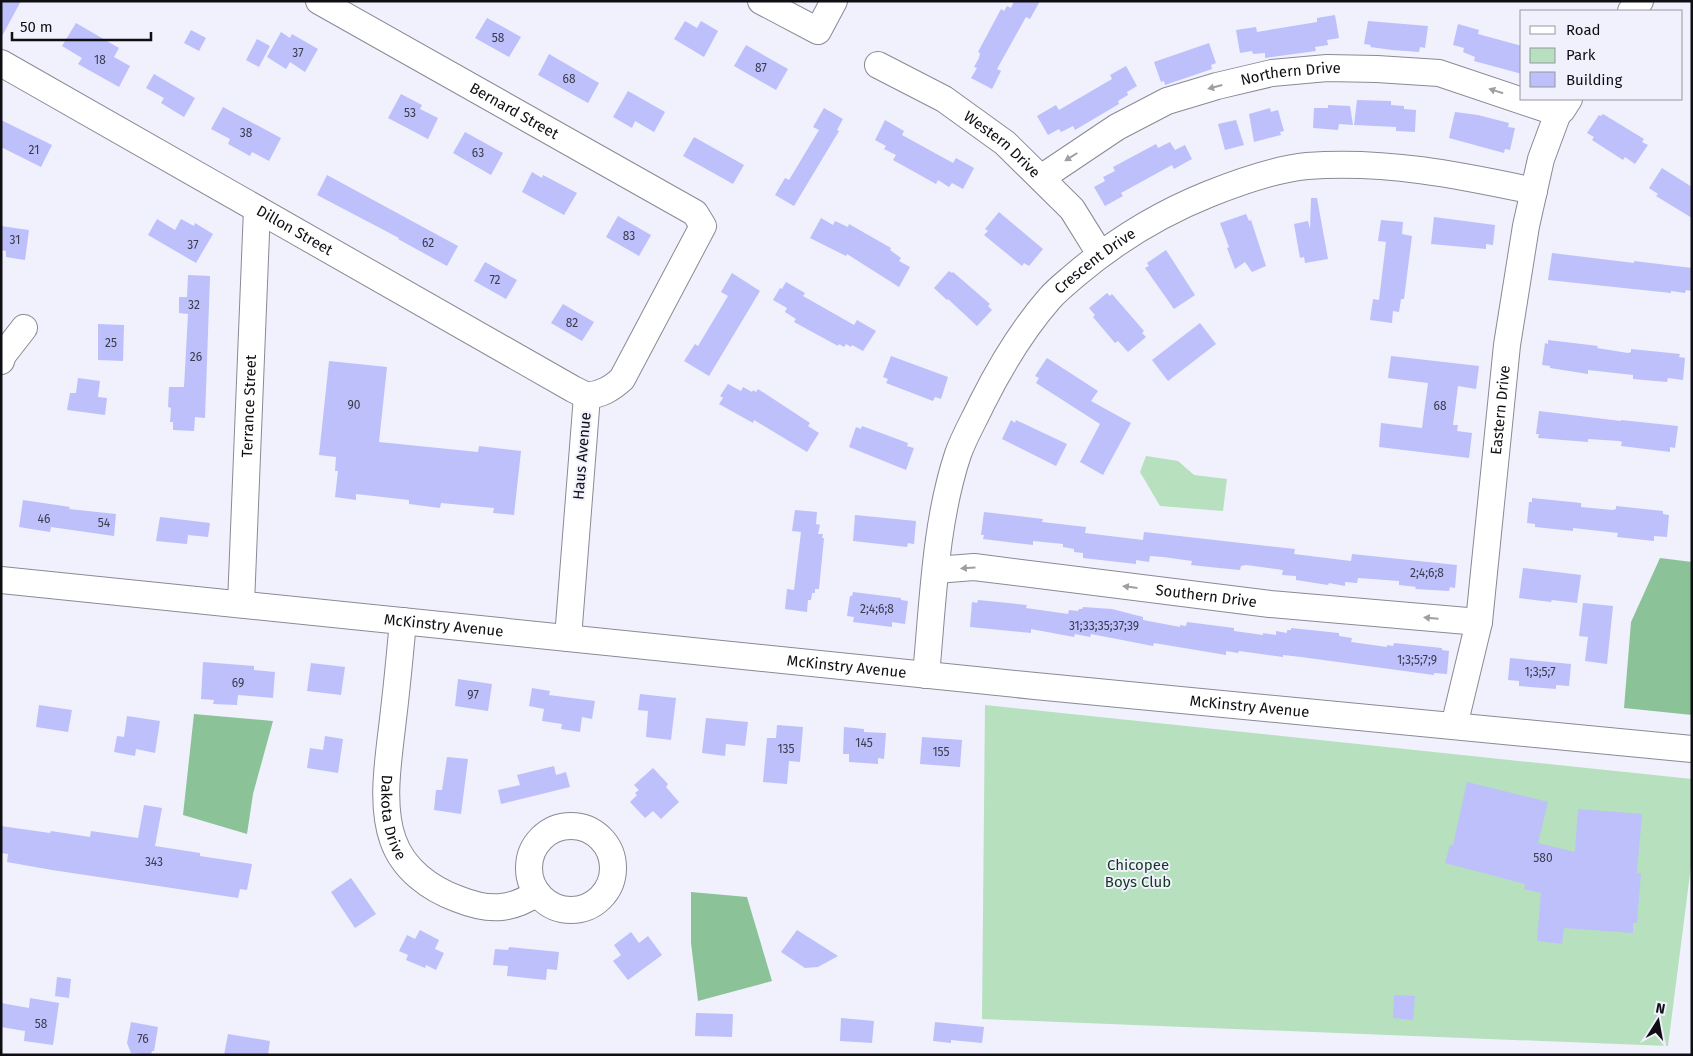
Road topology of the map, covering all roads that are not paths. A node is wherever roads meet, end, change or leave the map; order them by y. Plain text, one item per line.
1 (318, 1) edge
2 (761, 1) edge
3 (834, 1) edge
4 (1, 63) edge
5 (878, 65) dead end
6 (1520, 95) edge
7 (1540, 100) edge
8 (1563, 106) edge
9 (1041, 178) junction
10 (1534, 191) junction
11 (257, 209) junction
12 (703, 226) joint
13 (1100, 254) junction
14 (24, 328) dead end
15 (1, 361) edge
16 (587, 396) junction
17 (936, 570) junction
18 (1, 580) edge
19 (241, 604) junction
20 (404, 621) junction
21 (1479, 622) junction
22 (568, 638) junction
23 (926, 675) junction
24 (1454, 726) junction
25 (1692, 749) edge
26 (537, 893) dead end

1 - 12 street, Bernard Street
2 - 3 street
4 - 11 street, Dillon Street
5 - 9 street, Western Drive
6 -> 9 street, Northern Drive
8 -> 7 street, Northern Drive
8 - 10 street, Eastern Drive
9 - 13 street, Western Drive
10 - 13 street, Crescent Drive
10 - 21 street, Eastern Drive
11 - 16 street, Dillon Street
11 - 19 street, Terrance Street
12 - 16 street, Haus Avenue
13 - 17 street, Crescent Drive
14 - 15 street
16 - 22 street, Haus Avenue
21 -> 17 street, Southern Drive
17 - 23 street, Crescent Drive
18 - 19 street, McKinstry Avenue
19 - 20 street, McKinstry Avenue
20 - 22 street, McKinstry Avenue
20 - 26 street, Dakota Drive
21 - 24 street, Eastern Drive
22 - 23 street, McKinstry Avenue
23 - 24 street, McKinstry Avenue
24 - 25 street, McKinstry Avenue

